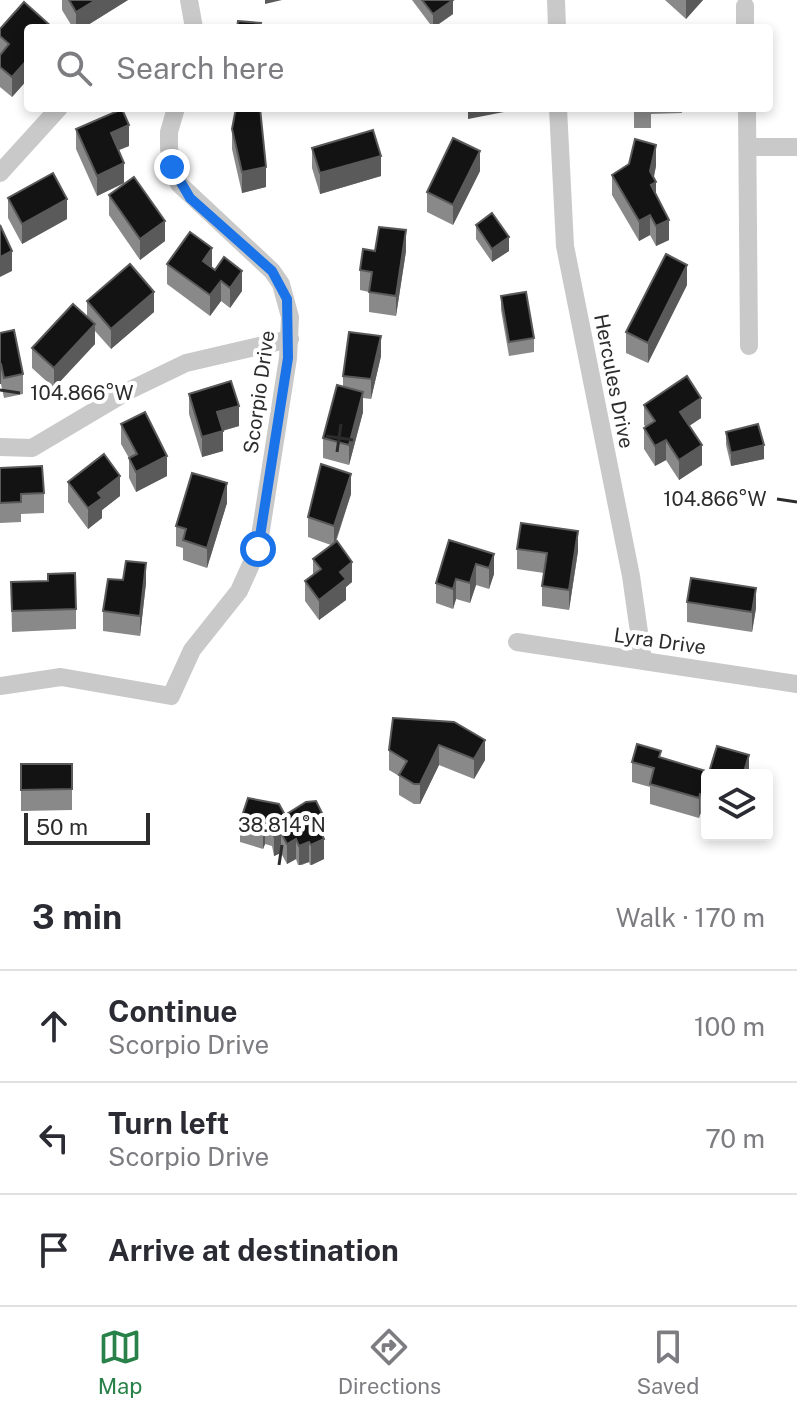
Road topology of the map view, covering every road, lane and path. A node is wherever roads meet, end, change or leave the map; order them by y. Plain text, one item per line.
1 (189, 0) edge
2 (556, 0) edge
3 (745, 6) dead end
4 (193, 24) edge
5 (557, 24) edge
6 (745, 24) edge
7 (55, 112) edge
8 (175, 112) edge
9 (558, 112) edge
10 (747, 112) edge
11 (748, 147) junction
12 (797, 147) edge
13 (0, 173) edge
14 (290, 339) junction
15 (749, 346) dead end
16 (0, 447) edge
17 (517, 642) dead end
18 (643, 660) junction
19 (797, 684) edge
20 (0, 686) edge

1 - 4 street
2 - 5 street
3 - 6 street
7 - 13 street
8 - 14 street, Scorpio Drive
9 - 18 street, Hercules Drive
10 - 11 street
11 - 12 street
11 - 15 street
14 - 16 street
14 - 20 street, Scorpio Drive
17 - 18 street, Lyra Drive
18 - 19 street, Lyra Drive

